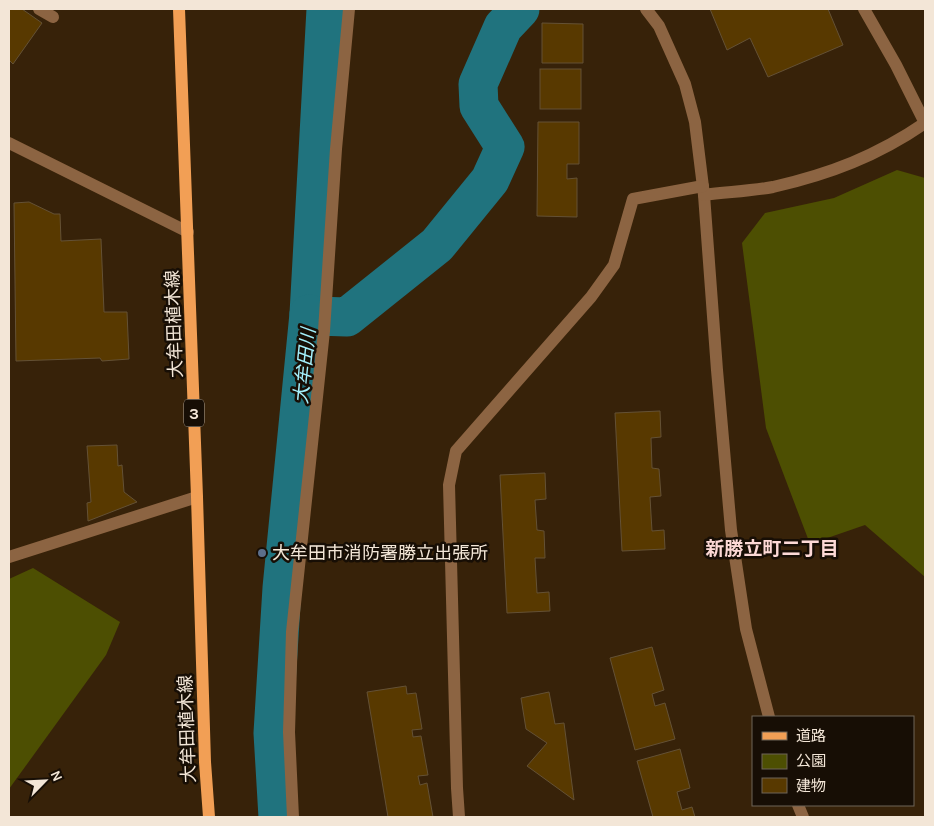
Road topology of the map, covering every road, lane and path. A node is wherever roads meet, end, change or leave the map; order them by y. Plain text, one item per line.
1 (39, 9) edge
2 (179, 9) edge
3 (349, 9) edge
4 (646, 9) edge
5 (864, 9) edge
6 (53, 17) dead end
7 (925, 124) edge
8 (9, 143) edge
9 (703, 190) junction
10 (188, 232) junction
11 (197, 497) junction
12 (9, 557) edge
13 (769, 716) edge
14 (210, 817) edge
15 (293, 817) edge
16 (459, 817) edge

1 - 6 street
2 - 10 main road, 大牟田植木線 / 3
3 - 15 street
4 - 9 street
5 - 7 street
7 - 9 street
8 - 10 street
9 - 13 street
9 - 16 street
10 - 11 main road, 大牟田植木線 / 3
11 - 12 street
11 - 14 main road, 大牟田植木線 / 3

